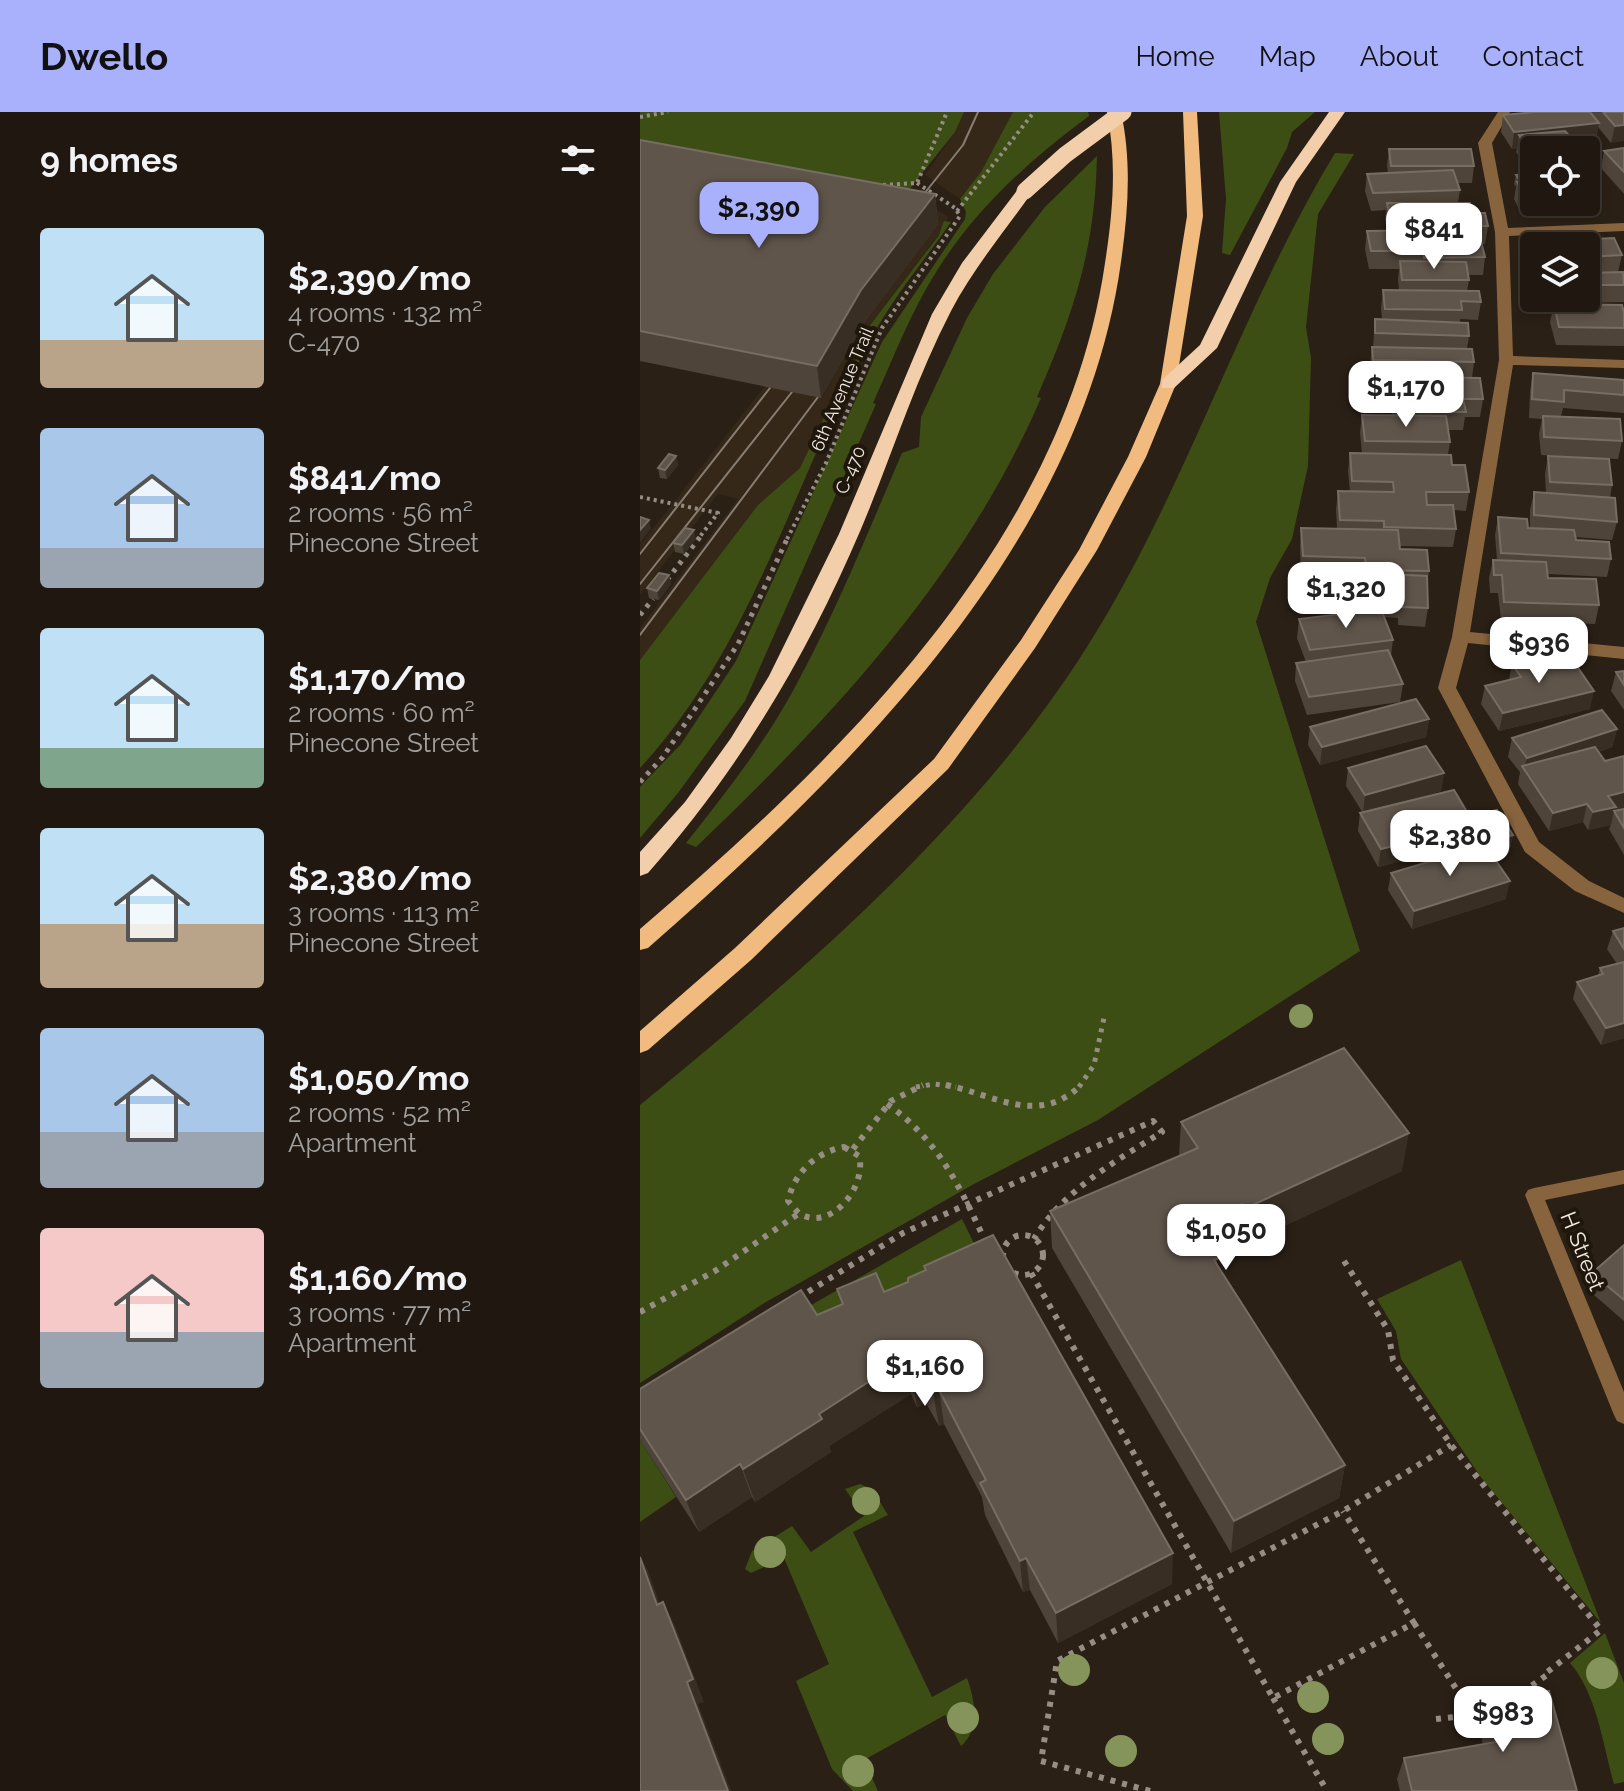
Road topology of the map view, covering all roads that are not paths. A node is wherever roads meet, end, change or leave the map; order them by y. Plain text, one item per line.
1 (1114, 112) edge
2 (1123, 112) edge
3 (1190, 112) edge
4 (1337, 112) edge
5 (1504, 112) edge
6 (1624, 227) edge
7 (1502, 232) junction
8 (1506, 360) junction
9 (1624, 364) edge
10 (1168, 384) junction
11 (1461, 637) junction
12 (1624, 653) edge
13 (640, 867) edge
14 (1624, 906) edge
15 (640, 942) edge
16 (640, 1044) edge
17 (1624, 1177) edge
18 (1624, 1415) edge

1 - 15 highway
2 - 13 highway, C-470, bridge
3 - 10 highway
4 - 10 highway
5 - 7 street
6 - 7 street
7 - 8 street
8 - 9 street
8 - 11 street
10 - 16 highway
11 - 12 street
11 - 14 street
17 - 18 lane, H Street

